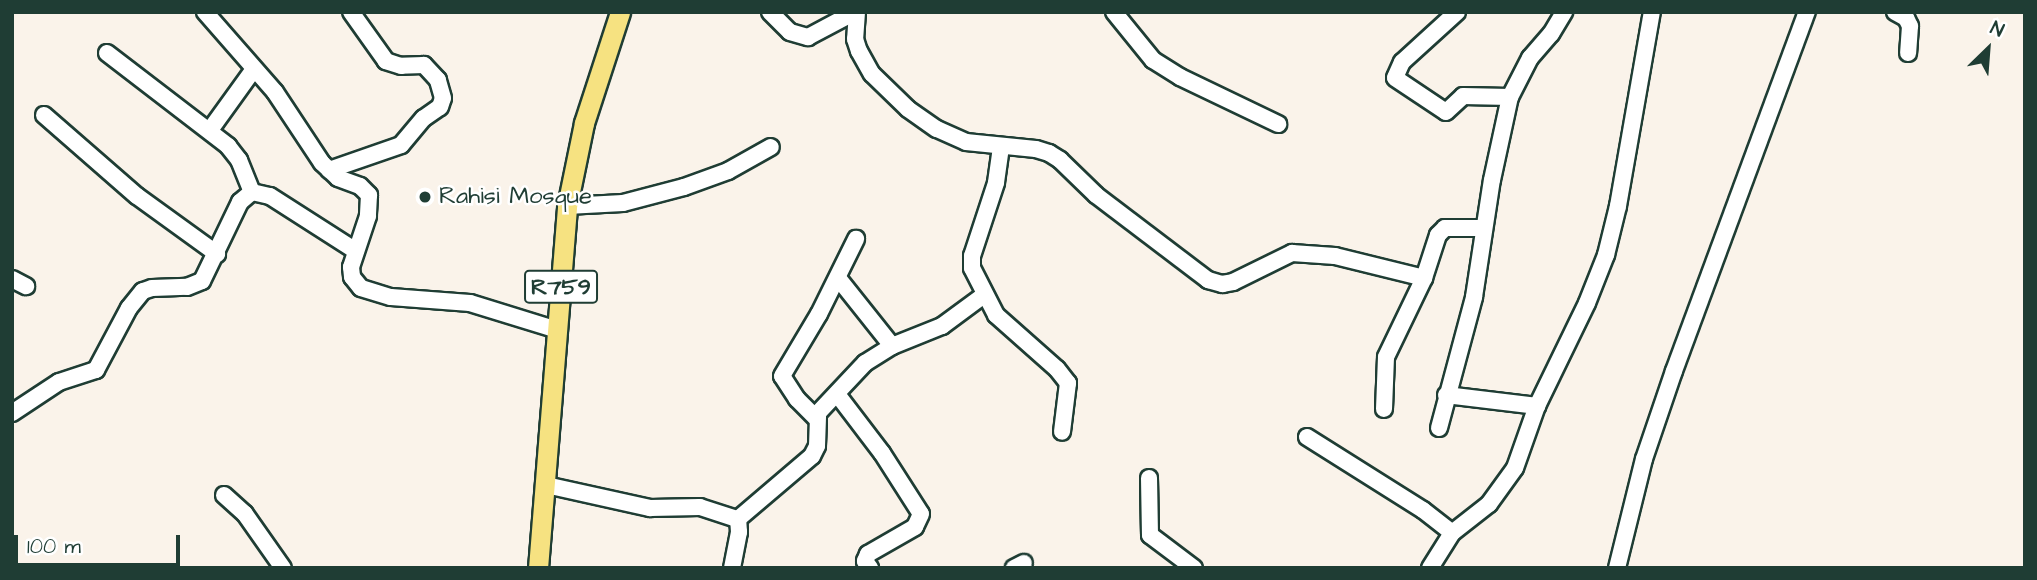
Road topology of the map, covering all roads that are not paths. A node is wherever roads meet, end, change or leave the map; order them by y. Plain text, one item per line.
1 (205, 12) edge
2 (351, 12) edge
3 (620, 12) edge
4 (769, 12) edge
5 (856, 12) edge
6 (1114, 12) edge
7 (1457, 12) edge
8 (1563, 12) edge
9 (1652, 12) edge
10 (1807, 12) edge
11 (1895, 12) edge
12 (107, 53) dead end
13 (1908, 54) dead end
14 (254, 69) junction
15 (1510, 97) junction
16 (44, 115) dead end
17 (1278, 124) dead end
18 (210, 130) junction
19 (771, 147) dead end
20 (1001, 147) junction
21 (329, 170) junction
22 (253, 192) junction
23 (568, 206) junction
24 (1485, 228) junction
25 (856, 239) dead end
26 (356, 250) junction
27 (217, 254) junction
28 (838, 278) junction
29 (1424, 278) junction
30 (984, 295) junction
31 (558, 330) junction
32 (892, 346) junction
33 (837, 394) junction
34 (1446, 395) junction
35 (1537, 406) junction
36 (1384, 409) dead end
37 (12, 413) edge
38 (816, 418) junction
39 (1438, 428) dead end
40 (1062, 432) dead end
41 (1307, 437) dead end
42 (1149, 478) dead end
43 (546, 485) junction
44 (224, 495) dead end
45 (738, 519) junction
46 (1452, 533) junction
47 (283, 568) edge
48 (538, 568) edge
49 (732, 568) edge
50 (870, 568) edge
51 (1194, 568) edge
52 (1430, 568) edge
53 (1617, 568) edge

1 - 14 street
2 - 21 street
3 - 23 main road, R759
4 - 5 street
5 - 20 street
6 - 17 street
7 - 15 street
8 - 15 street
9 - 35 street
10 - 53 street
11 - 13 street
12 - 18 street
14 - 18 street
14 - 21 street
15 - 24 street
16 - 27 street
18 - 22 street
19 - 23 street
20 - 29 street
20 - 30 street
21 - 26 street
22 - 26 street
22 - 27 street
23 - 31 main road, R759
24 - 29 street
24 - 34 street
25 - 28 street
26 - 31 street
27 - 37 street
28 - 32 street
28 - 38 street
29 - 36 street
30 - 32 street
30 - 40 street
31 - 43 main road, R759
32 - 33 street
33 - 38 street
33 - 50 street
34 - 35 street
34 - 39 street
35 - 46 street
38 - 45 street
41 - 46 street
42 - 51 street
43 - 45 street
43 - 48 main road, R759
44 - 47 street
45 - 49 street
46 - 52 street

